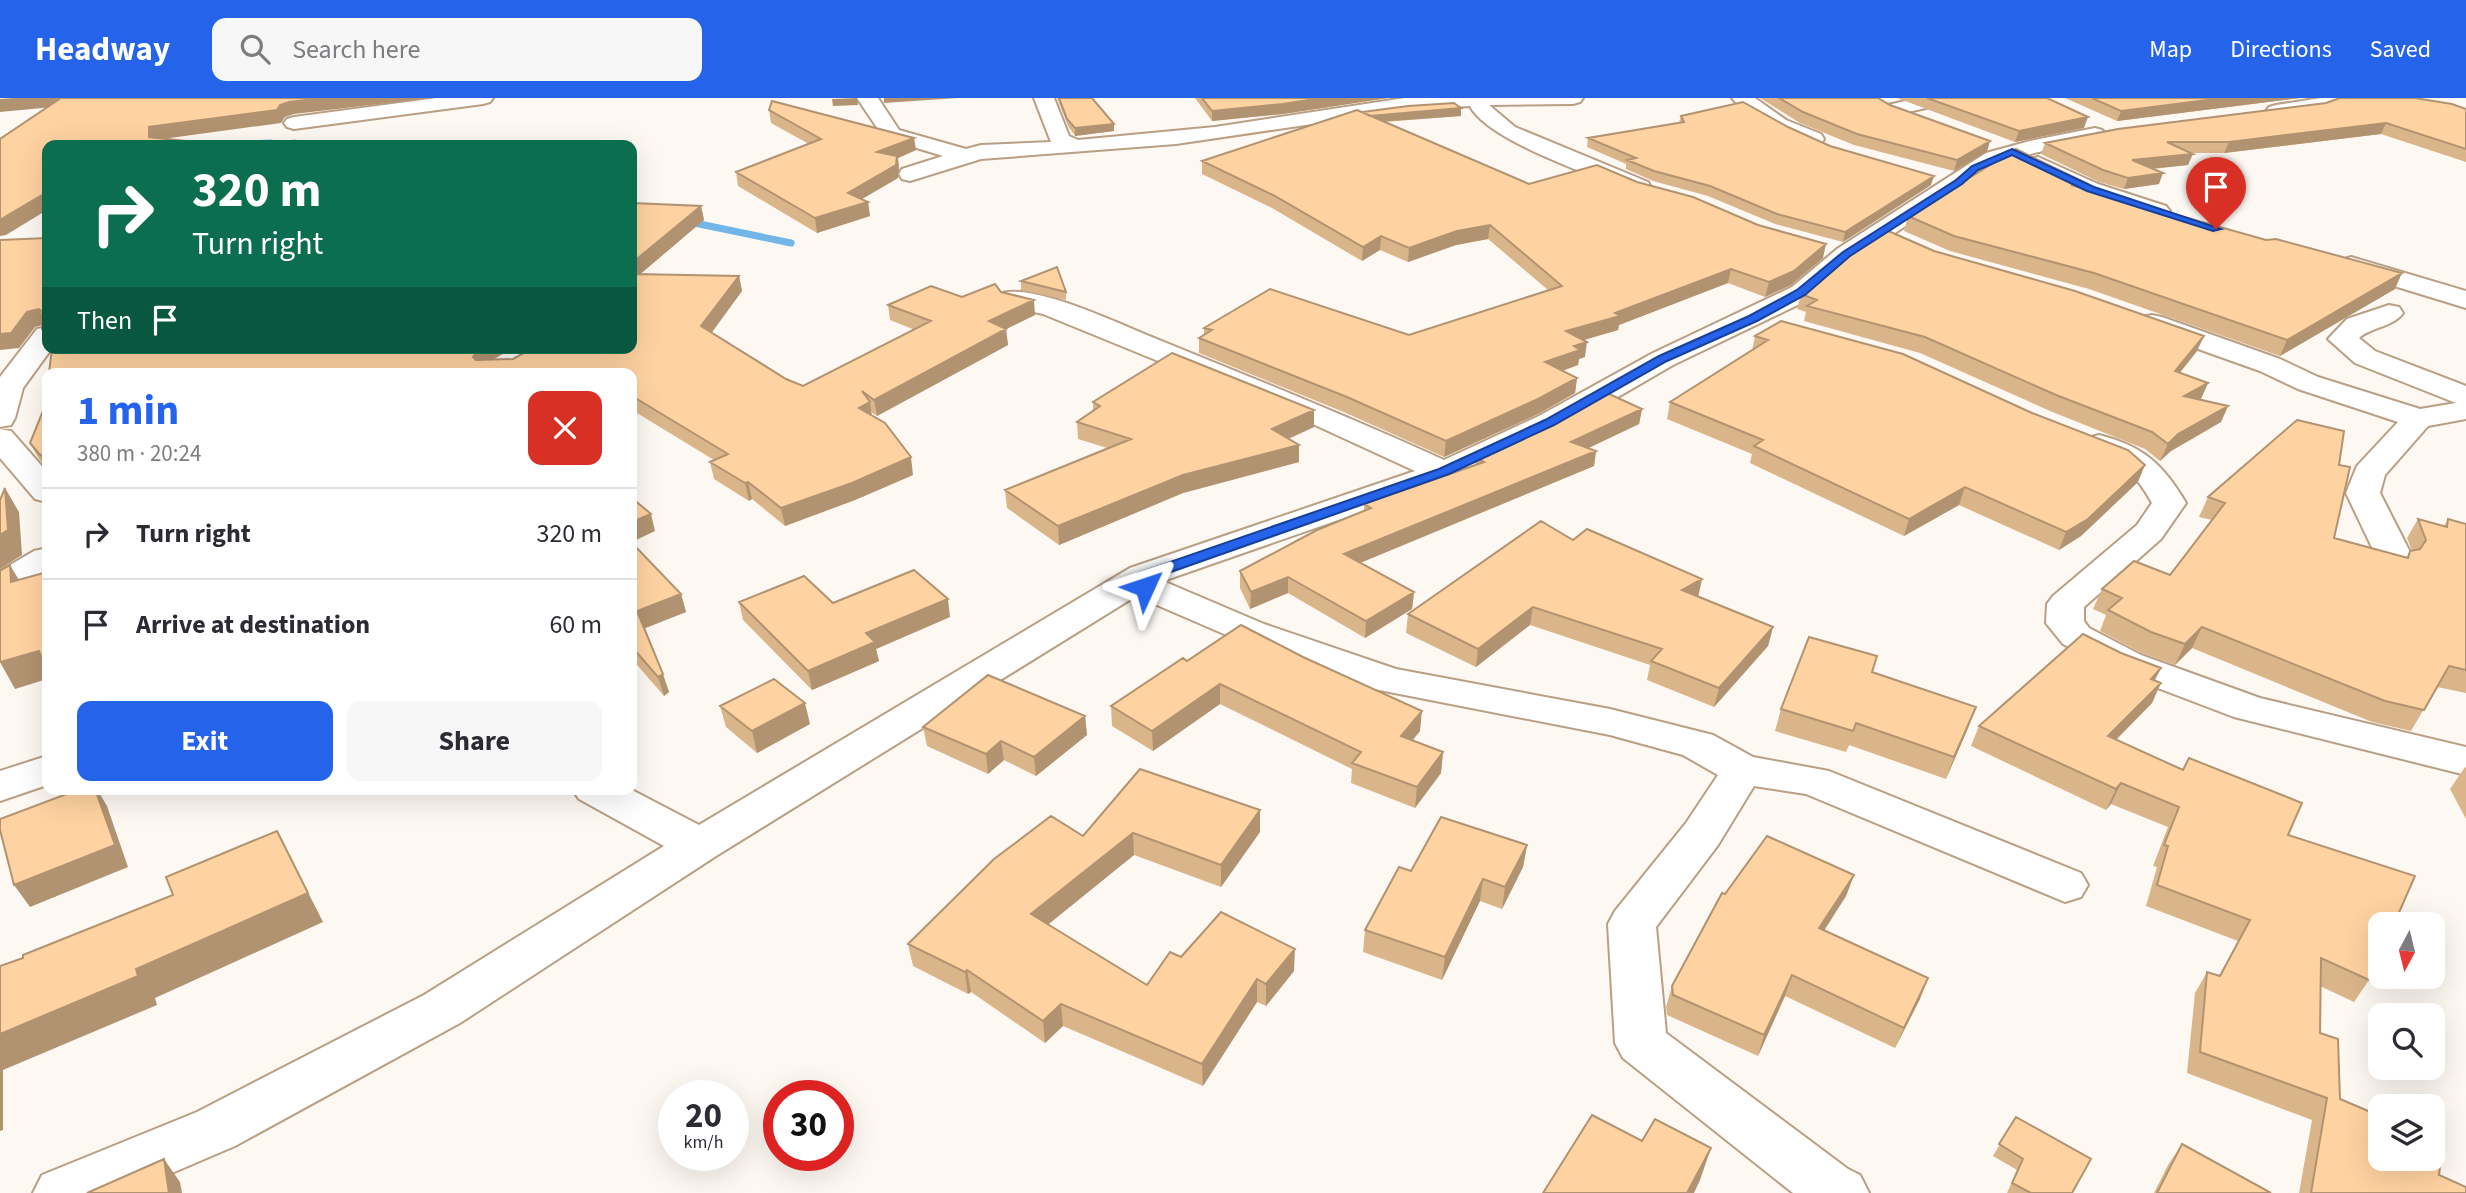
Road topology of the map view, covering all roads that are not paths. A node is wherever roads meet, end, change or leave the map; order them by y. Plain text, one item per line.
1 (292, 98) edge
2 (483, 98) edge
3 (867, 98) edge
4 (1044, 98) edge
5 (1573, 98) edge
6 (1742, 98) edge
7 (1873, 98) edge
8 (1945, 98) edge
9 (2338, 98) edge
10 (1476, 99) edge
11 (1275, 108) edge
12 (1895, 110) junction
13 (2078, 114) edge
14 (2241, 116) edge
15 (1926, 120) edge
16 (1294, 122) junction
17 (294, 123) junction
18 (282, 140) edge
19 (1072, 145) junction
20 (1999, 147) junction
21 (1836, 149) edge
22 (963, 155) junction
23 (910, 174) dead end
24 (1666, 194) edge
25 (2177, 218) edge
26 (2334, 261) edge
27 (1012, 299) edge
28 (2466, 300) edge
29 (2389, 313) dead end
30 (2130, 315) edge
31 (1753, 318) junction
32 (1792, 329) edge
33 (40, 344) edge
34 (0, 360) edge
35 (2466, 396) edge
36 (2466, 410) edge
37 (0, 418) edge
38 (2418, 419) junction
39 (2073, 435) edge
40 (0, 438) edge
41 (1444, 472) junction
42 (42, 486) edge
43 (2395, 558) edge
44 (42, 562) edge
45 (1143, 576) junction
46 (0, 586) edge
47 (2466, 761) edge
48 (1743, 770) junction
49 (42, 772) edge
50 (0, 786) edge
51 (605, 795) edge
52 (700, 845) junction
53 (2065, 886) dead end
54 (62, 1193) edge
55 (1840, 1193) edge

1 - 17 street
2 - 17 street
3 - 22 street
4 - 19 street
5 - 10 street
6 - 21 street
7 - 12 street
8 - 12 street
9 - 14 street
10 - 16 street
10 - 24 street
11 - 16 street
12 - 15 street
13 - 20 street
16 - 19 street
17 - 18 street
19 - 22 street
20 - 25 street
20 - 31 street
22 - 23 street
26 - 28 street
27 - 41 street
29 - 35 street
30 - 38 street
31 - 32 street
31 - 41 street
33 - 34 street
33 - 37 street
36 - 38 street
38 - 43 street
39 - 47 street
40 - 42 street
41 - 45 street
44 - 46 street
45 - 48 street
45 - 52 street
48 - 53 street
48 - 55 street
49 - 50 street
51 - 52 street
52 - 54 street

